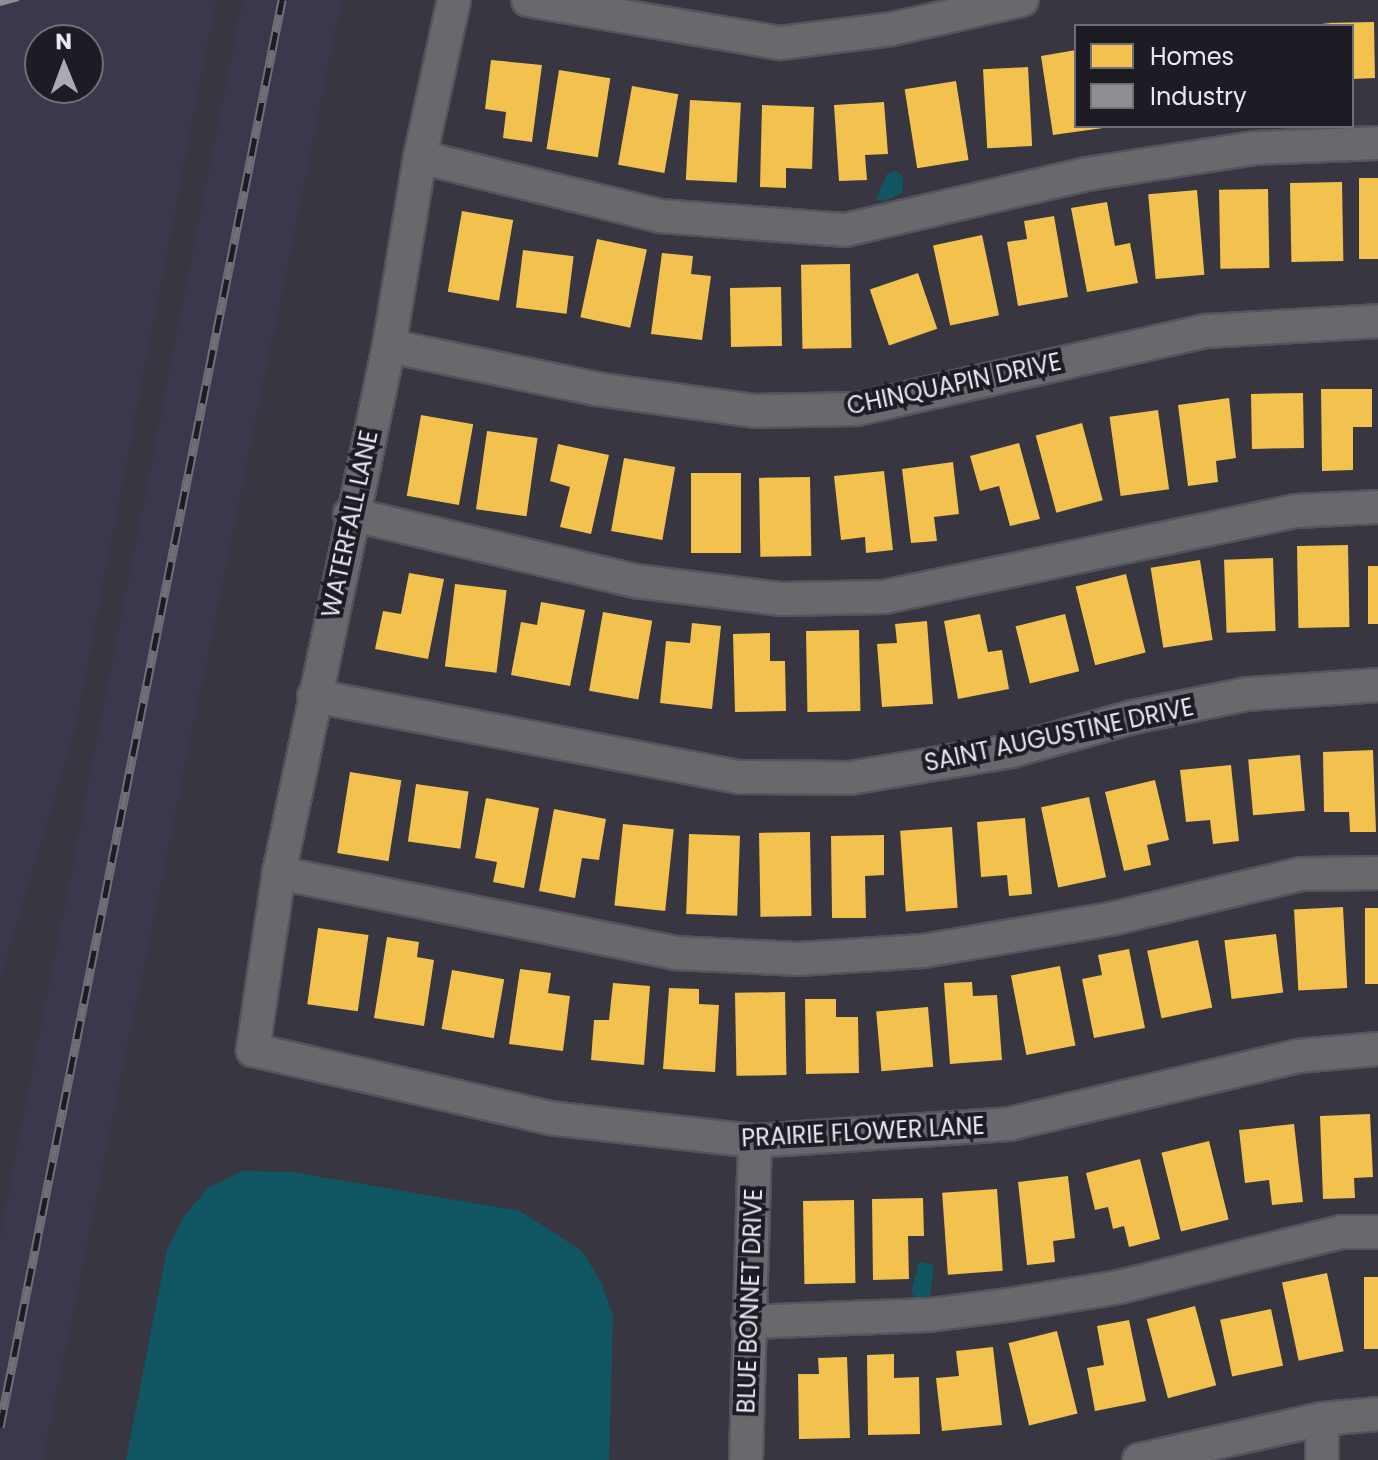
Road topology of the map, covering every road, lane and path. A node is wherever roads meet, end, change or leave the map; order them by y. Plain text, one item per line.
1 (454, 0) edge
2 (528, 0) edge
3 (1022, 0) edge
4 (1378, 143) edge
5 (420, 157) junction
6 (1378, 321) edge
7 (389, 346) junction
8 (1378, 507) edge
9 (350, 514) junction
10 (1378, 685) edge
11 (314, 696) junction
12 (279, 873) junction
13 (1378, 873) edge
14 (1378, 1049) edge
15 (253, 1050) joint
16 (755, 1141) junction
17 (1378, 1232) edge
18 (748, 1322) junction
19 (1378, 1414) edge
20 (1322, 1419) junction
21 (746, 1460) edge
22 (1139, 1460) edge
23 (1322, 1460) edge

1 - 5 street, WATERFALL LANE
2 - 3 street
4 - 5 street
5 - 7 street, WATERFALL LANE
6 - 7 street, CHINQUAPIN DRIVE
7 - 9 street, WATERFALL LANE
8 - 9 street
9 - 11 street, WATERFALL LANE
10 - 11 street, SAINT AUGUSTINE DRIVE
11 - 12 street, WATERFALL LANE
12 - 13 street
12 - 15 street, WATERFALL LANE
14 - 16 street, PRAIRIE FLOWER LANE
15 - 16 street, PRAIRIE FLOWER LANE
16 - 18 street, BLUE BONNET DRIVE
17 - 18 street
18 - 21 street, BLUE BONNET DRIVE
19 - 20 street
20 - 22 street
20 - 23 street

